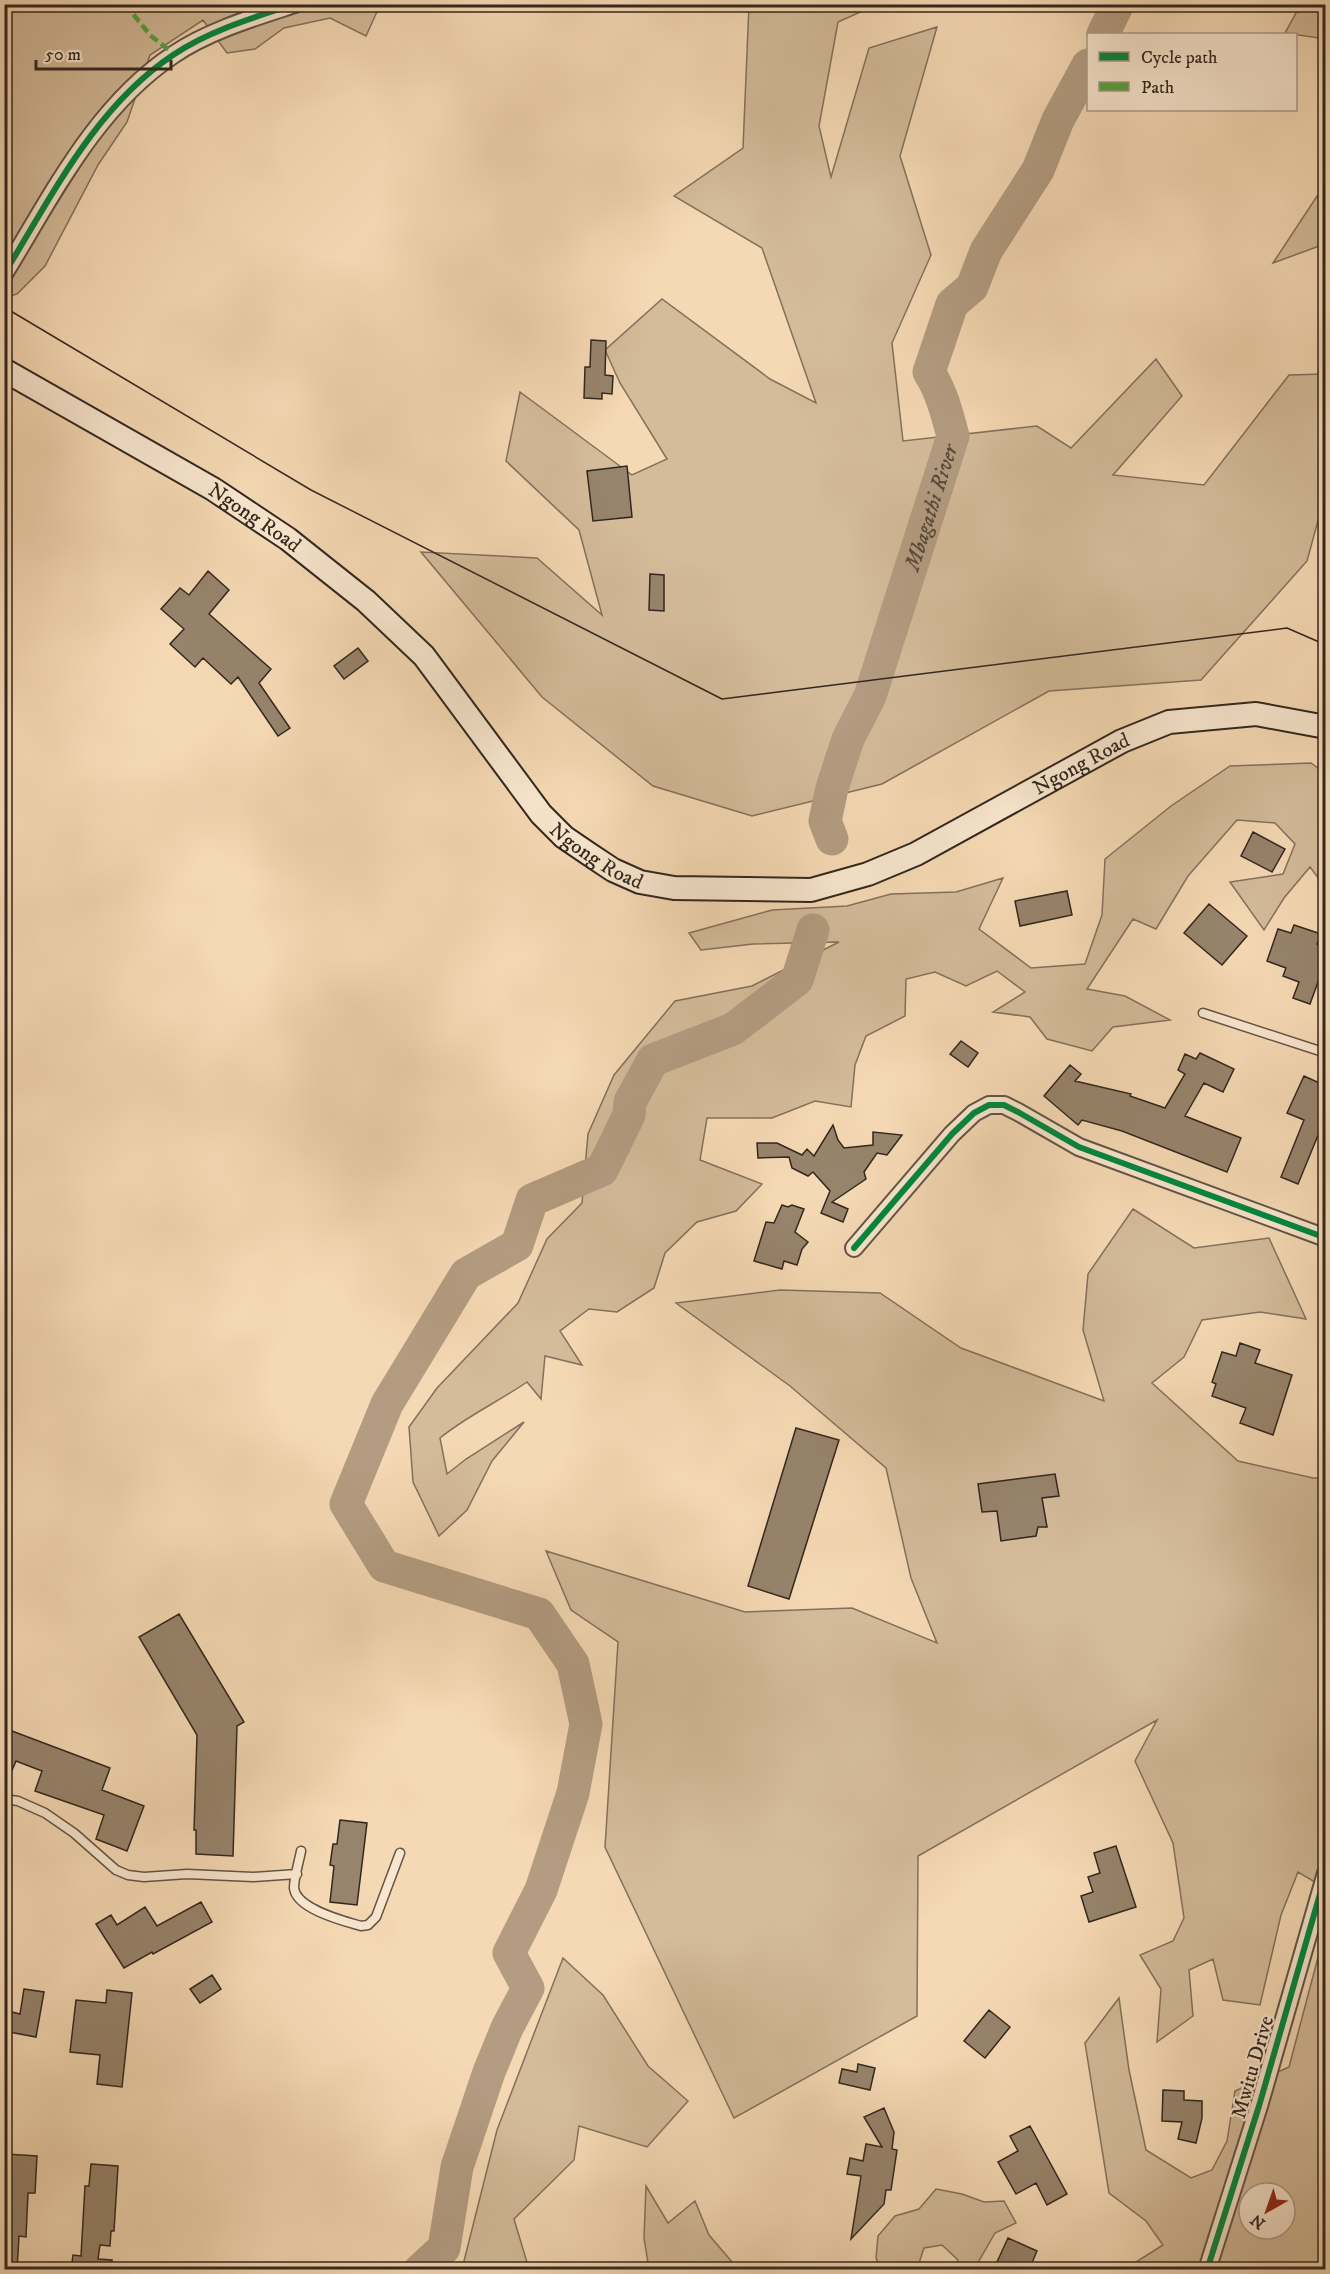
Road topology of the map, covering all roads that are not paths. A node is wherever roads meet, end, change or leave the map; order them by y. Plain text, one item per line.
1 (255, 4) edge
2 (295, 4) edge
3 (239, 21) junction
4 (4, 274) edge
5 (4, 370) edge
6 (1326, 727) edge
7 (1203, 1014) dead end
8 (1326, 1053) edge
9 (1326, 1238) edge
10 (854, 1248) dead end
11 (4, 1799) edge
12 (301, 1851) dead end
13 (400, 1853) dead end
14 (1326, 1873) edge
15 (297, 1875) junction
16 (1207, 2270) edge

1 - 3 street
2 - 3 street
3 - 4 street
5 - 6 main road, Ngong Road
7 - 8 lane
9 - 10 street
11 - 15 lane
12 - 15 lane
13 - 15 lane
14 - 16 street, Mwitu Drive

